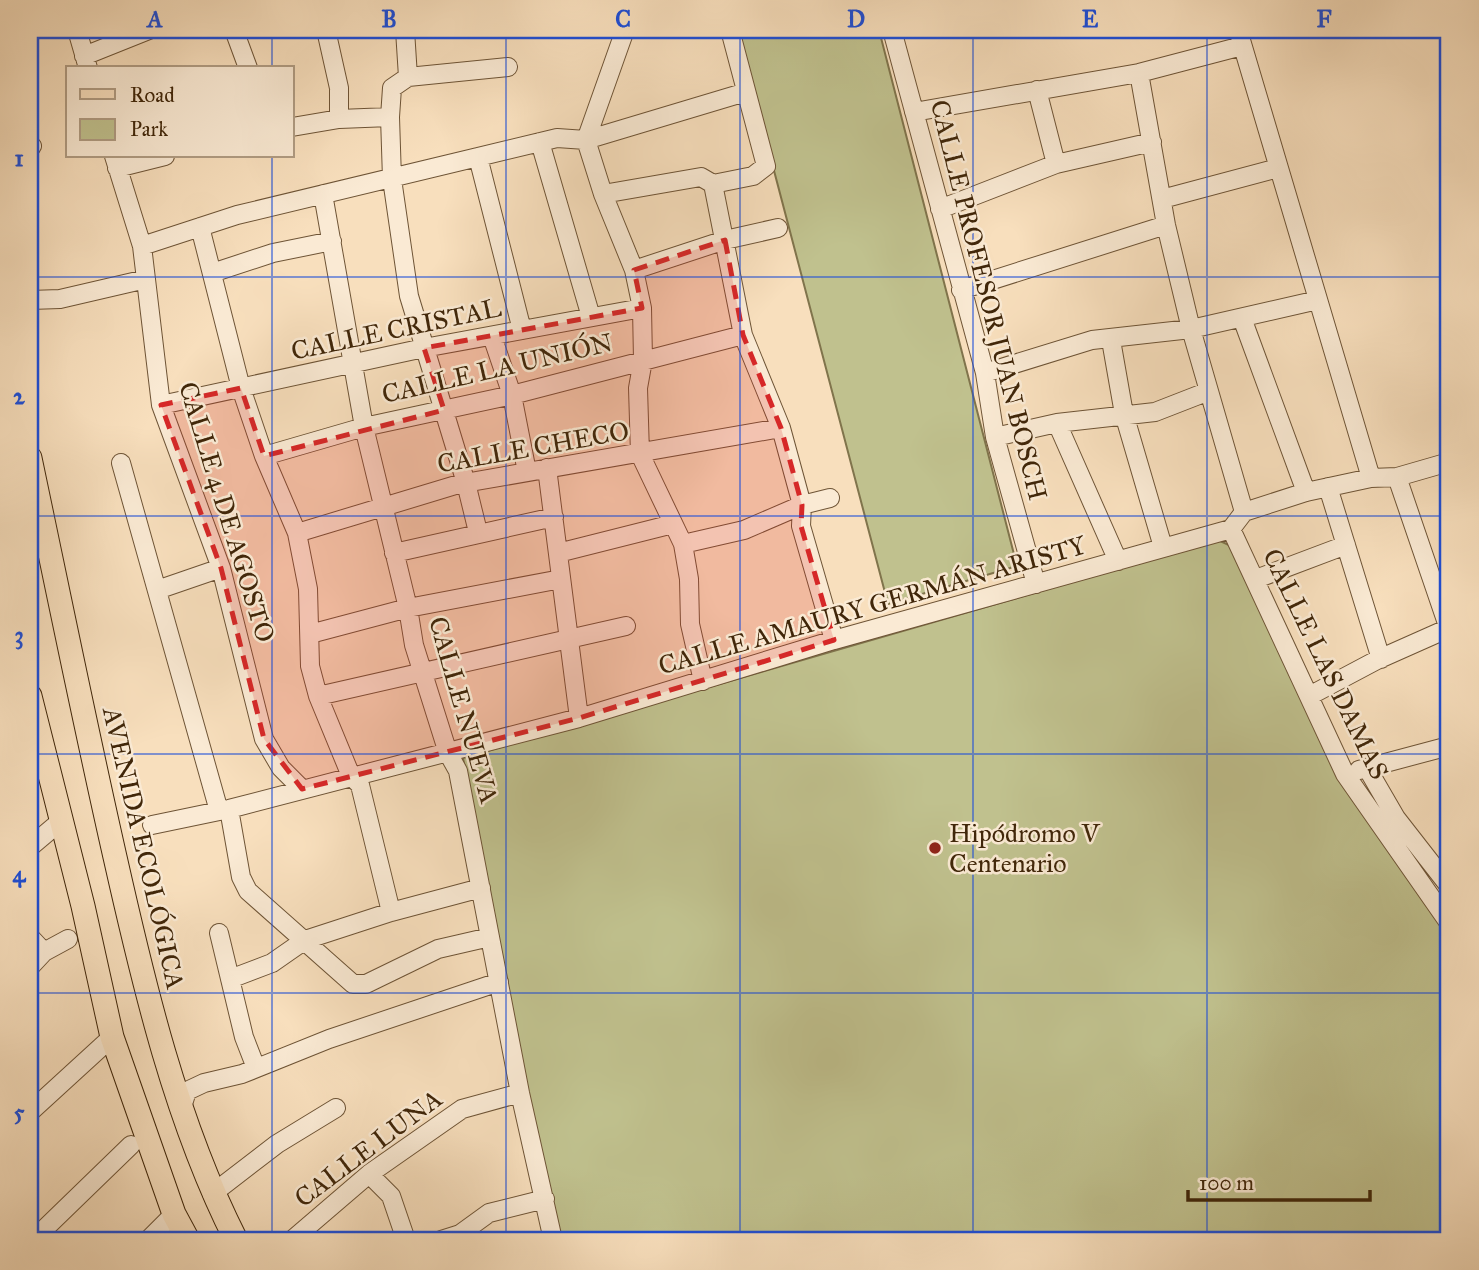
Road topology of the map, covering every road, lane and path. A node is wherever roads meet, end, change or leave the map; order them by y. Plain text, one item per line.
1 (77, 30) edge
2 (149, 30) edge
3 (234, 30) edge
4 (326, 30) edge
5 (405, 30) edge
6 (625, 30) edge
7 (730, 30) edge
8 (892, 30) edge
9 (1240, 38) edge
10 (86, 62) edge
11 (247, 66) edge
12 (508, 67) dead end
13 (1139, 73) junction
14 (408, 77) junction
15 (1037, 90) junction
16 (746, 92) junction
17 (914, 112) junction
18 (390, 117) junction
19 (339, 119) junction
20 (294, 127) edge
21 (586, 140) junction
22 (540, 142) junction
23 (1152, 142) junction
24 (478, 157) junction
25 (148, 158) edge
26 (115, 162) edge
27 (1056, 164) junction
28 (1278, 168) junction
29 (392, 179) junction
30 (713, 184) junction
31 (323, 194) junction
32 (603, 194) junction
33 (1162, 199) junction
34 (940, 209) junction
35 (1166, 225) junction
36 (201, 227) junction
37 (778, 228) dead end
38 (725, 240) junction
39 (332, 241) junction
40 (142, 246) junction
41 (634, 270) junction
42 (212, 272) junction
43 (146, 279) junction
44 (961, 290) junction
45 (30, 300) edge
46 (1318, 300) junction
47 (642, 308) junction
48 (591, 317) junction
49 (1242, 318) junction
50 (522, 330) junction
51 (1191, 330) junction
52 (492, 335) junction
53 (743, 335) junction
54 (1111, 340) junction
55 (424, 348) junction
56 (643, 360) junction
57 (354, 363) junction
58 (985, 373) junction
59 (241, 388) junction
60 (1209, 391) junction
61 (512, 395) junction
62 (161, 405) junction
63 (444, 410) junction
64 (1124, 414) junction
65 (1057, 423) junction
66 (364, 427) junction
67 (781, 428) junction
68 (995, 437) junction
69 (640, 454) junction
70 (264, 456) junction
71 (30, 458) edge
72 (1449, 462) edge
73 (121, 463) dead end
74 (547, 468) junction
75 (527, 472) junction
76 (1397, 477) junction
77 (1371, 478) junction
78 (466, 483) junction
79 (1328, 487) junction
80 (1306, 492) junction
81 (830, 498) dead end
82 (802, 505) junction
83 (384, 506) junction
84 (1244, 512) junction
85 (554, 517) junction
86 (673, 524) junction
87 (1231, 528) junction
88 (297, 533) junction
89 (478, 533) junction
90 (682, 544) junction
91 (1346, 545) junction
92 (1163, 547) junction
93 (394, 553) junction
94 (558, 553) junction
95 (1118, 561) junction
96 (221, 568) junction
97 (561, 579) junction
98 (1256, 579) junction
99 (1036, 584) junction
100 (157, 590) junction
101 (408, 608) junction
102 (626, 626) dead end
103 (1449, 629) edge
104 (310, 634) junction
105 (567, 640) junction
106 (834, 640) junction
107 (1381, 659) junction
108 (423, 670) junction
109 (703, 681) junction
110 (1311, 695) junction
111 (30, 696) edge
112 (318, 696) junction
113 (579, 718) junction
114 (1449, 746) edge
115 (448, 752) junction
116 (1367, 768) junction
117 (1345, 774) junction
118 (351, 776) junction
119 (302, 789) junction
120 (224, 810) junction
121 (62, 820) junction
122 (152, 825) dead end
123 (30, 847) edge
124 (1449, 887) edge
125 (481, 888) junction
126 (1443, 902) edge
127 (391, 912) junction
128 (1449, 923) edge
129 (219, 933) dead end
130 (30, 937) edge
131 (490, 937) junction
132 (68, 939) dead end
133 (305, 940) junction
134 (44, 952) junction
135 (30, 967) edge
136 (230, 979) junction
137 (499, 982) junction
138 (112, 1037) junction
139 (256, 1068) junction
140 (520, 1093) junction
141 (182, 1107) junction
142 (336, 1108) dead end
143 (30, 1112) edge
144 (131, 1145) dead end
145 (369, 1174) junction
146 (212, 1194) junction
147 (545, 1199) junction
148 (174, 1214) junction
149 (33, 1240) edge
150 (148, 1240) edge
151 (188, 1240) edge
152 (236, 1240) edge
153 (292, 1240) edge
154 (405, 1240) edge
155 (441, 1240) edge
156 (553, 1240) edge

1 - 10 street
2 - 10 street
3 - 11 street
4 - 19 street
5 - 14 street
6 - 21 street
7 - 16 street
8 - 17 street, CALLE PROFESOR JUAN BOSCH
9 - 13 street
9 - 28 street
12 - 14 street
13 - 15 street
13 - 23 street
14 - 18 street
15 - 17 street
15 - 27 street
16 - 21 street
16 - 30 street
17 - 34 street, CALLE PROFESOR JUAN BOSCH
18 - 19 street
18 - 29 street
19 - 20 street
21 - 22 street
21 - 32 street
22 - 24 street
22 - 48 street
23 - 27 street
23 - 33 street
24 - 29 street
24 - 50 street
25 - 26 street
26 - 40 street, CALLE 4 DE AGOSTO
27 - 34 street
28 - 33 street
28 - 46 street
29 - 31 street
29 - 55 street
30 - 32 street
30 - 38 street
31 - 36 street
31 - 39 street, CALLE NUEVA
32 - 41 street
33 - 35 street
34 - 44 street, CALLE PROFESOR JUAN BOSCH
35 - 44 street
35 - 51 street
36 - 40 street
36 - 42 street
37 - 38 street
38 - 41 street
38 - 53 street
39 - 42 street
39 - 57 street, CALLE NUEVA
40 - 43 street, CALLE 4 DE AGOSTO
41 - 47 street
42 - 59 street
43 - 45 street
43 - 62 street, CALLE 4 DE AGOSTO
44 - 58 street, CALLE PROFESOR JUAN BOSCH
46 - 49 street
46 - 77 street
47 - 48 street, CALLE CRISTAL
47 - 56 street
48 - 50 street, CALLE CRISTAL
49 - 51 street
49 - 80 street
50 - 52 street, CALLE CRISTAL
51 - 54 street
51 - 60 street
52 - 55 street, CALLE CRISTAL
52 - 61 street
53 - 56 street, CALLE LA UNIÓN
53 - 67 street
54 - 58 street
54 - 64 street
55 - 57 street, CALLE CRISTAL
55 - 63 street
56 - 61 street, CALLE LA UNIÓN
56 - 69 street
57 - 59 street, CALLE CRISTAL
57 - 66 street, CALLE NUEVA
58 - 68 street, CALLE PROFESOR JUAN BOSCH
59 - 62 street, CALLE CRISTAL
59 - 70 street
60 - 64 street
60 - 84 street
61 - 63 street, CALLE LA UNIÓN
61 - 75 street
62 - 96 street, CALLE 4 DE AGOSTO
63 - 66 street, CALLE LA UNIÓN
63 - 78 street
64 - 65 street
64 - 92 street
65 - 68 street
65 - 95 street
66 - 70 street, CALLE LA UNIÓN
66 - 83 street, CALLE NUEVA
67 - 69 street, CALLE CHECO
67 - 82 street
68 - 99 street, CALLE PROFESOR JUAN BOSCH
69 - 74 street, CALLE CHECO
69 - 86 street
70 - 88 street
71 - 141 main road, AVENIDA ECOLÓGICA
72 - 76 street
73 - 100 street
74 - 75 street, CALLE CHECO
74 - 85 street
75 - 78 street, CALLE CHECO
76 - 77 street
76 - 103 street
77 - 79 street
78 - 83 street, CALLE CHECO
78 - 89 street
79 - 80 street
79 - 91 street
80 - 84 street
81 - 82 street
82 - 90 street
82 - 106 street
83 - 88 street, CALLE CHECO
83 - 93 street, CALLE NUEVA
84 - 87 street
85 - 89 street
85 - 94 street
86 - 90 street
86 - 94 street
87 - 92 street, CALLE AMAURY GERMÁN ARISTY
87 - 98 street, CALLE LAS DAMAS
88 - 104 street
89 - 93 street
90 - 109 street
91 - 98 street
91 - 107 street
92 - 95 street, CALLE AMAURY GERMÁN ARISTY
93 - 101 street, CALLE NUEVA
94 - 97 street
95 - 99 street, CALLE AMAURY GERMÁN ARISTY
96 - 100 street
96 - 119 street, CALLE 4 DE AGOSTO
97 - 101 street
97 - 105 street
98 - 110 street, CALLE LAS DAMAS
99 - 106 street, CALLE AMAURY GERMÁN ARISTY
100 - 120 street
101 - 104 street
101 - 108 street, CALLE NUEVA
102 - 105 street
103 - 107 street
104 - 112 street
105 - 108 street
105 - 113 street
106 - 109 street, CALLE AMAURY GERMÁN ARISTY
107 - 110 street
108 - 112 street
108 - 115 street, CALLE NUEVA
109 - 113 street, CALLE AMAURY GERMÁN ARISTY
110 - 117 street, CALLE LAS DAMAS
111 - 121 main road
112 - 118 street
113 - 115 street, CALLE AMAURY GERMÁN ARISTY
114 - 116 street
115 - 118 street, CALLE AMAURY GERMÁN ARISTY
115 - 125 street, CALLE NUEVA
116 - 117 street
116 - 124 street
117 - 126 street, CALLE LAS DAMAS
118 - 119 street, CALLE AMAURY GERMÁN ARISTY
118 - 127 street
119 - 120 street, CALLE AMAURY GERMÁN ARISTY
120 - 122 street, CALLE AMAURY GERMÁN ARISTY
120 - 133 street
121 - 123 street
121 - 138 main road
125 - 127 street
125 - 131 street, CALLE NUEVA
126 - 128 street, CALLE LAS DAMAS
127 - 133 street
129 - 136 street
130 - 134 street
131 - 133 street
131 - 137 street, CALLE NUEVA
132 - 134 street
133 - 136 street
134 - 135 street
136 - 139 street
137 - 139 street
137 - 140 street, CALLE NUEVA
138 - 143 street
138 - 148 main road
139 - 141 street
140 - 145 street, CALLE LUNA
140 - 147 street, CALLE NUEVA
141 - 146 main road, AVENIDA ECOLÓGICA
142 - 146 street
144 - 149 street
145 - 153 street, CALLE LUNA
145 - 154 street
146 - 152 main road, AVENIDA ECOLÓGICA
147 - 155 street
147 - 156 street, CALLE NUEVA
148 - 150 street
148 - 151 main road

